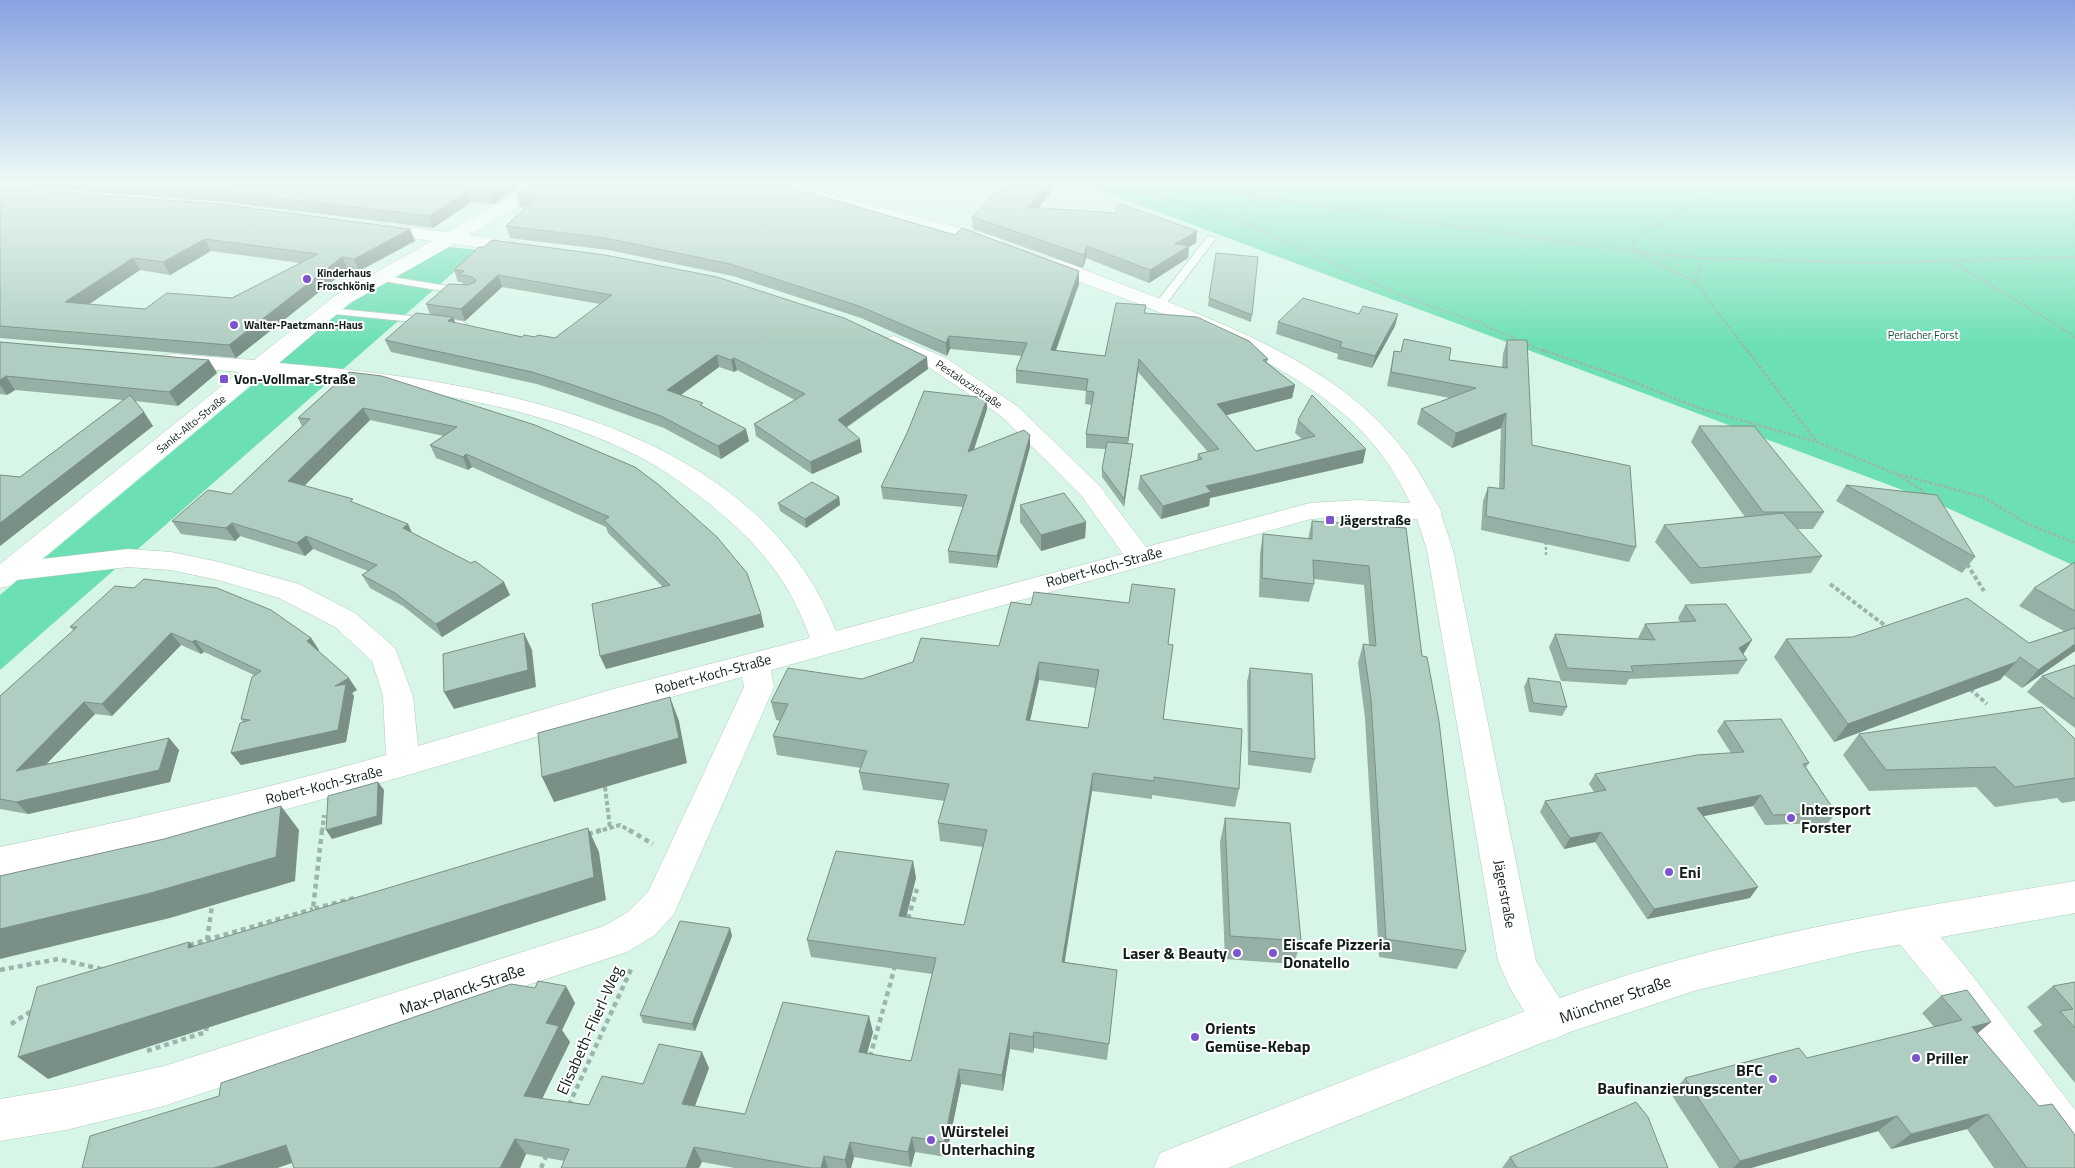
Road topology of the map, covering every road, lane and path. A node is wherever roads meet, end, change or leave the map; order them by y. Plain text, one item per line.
1 (437, 237) edge
2 (452, 237) edge
3 (973, 237) edge
4 (1275, 237) edge
5 (1530, 237) edge
6 (1639, 237) edge
7 (449, 238) junction
8 (1211, 238) dead end
9 (539, 250) edge
10 (1637, 252) junction
11 (2075, 257) edge
12 (1703, 258) junction
13 (1954, 262) junction
14 (380, 278) junction
15 (1696, 282) junction
16 (473, 292) edge
17 (1159, 306) junction
18 (329, 311) junction
19 (462, 324) edge
20 (879, 336) edge
21 (2075, 340) edge
22 (150, 358) edge
23 (260, 368) junction
24 (1817, 442) junction
25 (1894, 473) junction
26 (1927, 498) edge
27 (1429, 512) junction
28 (1546, 541) edge
29 (2075, 543) edge
30 (1139, 557) junction
31 (1546, 557) dead end
32 (1963, 557) edge
33 (3, 574) edge
34 (1830, 584) dead end
35 (1984, 591) dead end
36 (1893, 631) edge
37 (827, 644) junction
38 (755, 662) junction
39 (1964, 684) edge
40 (1988, 704) dead end
41 (403, 764) junction
42 (327, 785) junction
43 (605, 787) dead end
44 (610, 828) junction
45 (583, 835) edge
46 (684, 854) junction
47 (0, 862) edge
48 (917, 889) dead end
49 (361, 896) edge
50 (2075, 897) edge
51 (212, 906) dead end
52 (313, 909) junction
53 (304, 912) junction
54 (304, 920) edge
55 (1907, 925) junction
56 (906, 927) edge
57 (220, 936) junction
58 (207, 940) junction
59 (219, 945) edge
60 (178, 948) edge
61 (898, 956) edge
62 (635, 961) dead end
63 (107, 968) edge
64 (99, 969) junction
65 (0, 970) edge
66 (91, 974) edge
67 (35, 1009) edge
68 (1552, 1021) junction
69 (207, 1022) edge
70 (11, 1024) dead end
71 (868, 1062) edge
72 (118, 1097) junction
73 (566, 1114) edge
74 (0, 1120) edge
75 (2075, 1144) edge
76 (549, 1150) edge
77 (541, 1168) edge
78 (1175, 1168) edge

1 - 7 street
2 - 7 street, Sankt-Alto-Straße
3 - 17 street, Jägerstraße
4 - 24 path
5 - 10 path
6 - 10 path
7 - 9 street
7 - 14 street, Sankt-Alto-Straße
8 - 17 lane
10 - 12 path
10 - 15 path
11 - 13 path
12 - 13 path
12 - 15 path
13 - 21 path
14 - 16 lane
14 - 18 street, Sankt-Alto-Straße
15 - 24 path
17 - 27 street, Jägerstraße
18 - 19 lane
18 - 23 street, Sankt-Alto-Straße
20 - 30 street, Pestalozzistraße
22 - 23 street
23 - 33 street, Sankt-Alto-Straße
23 - 37 street
24 - 25 path
25 - 26 path
25 - 29 path
27 - 30 street, Robert-Koch-Straße
27 - 68 street, Jägerstraße
28 - 31 path
30 - 37 street, Robert-Koch-Straße
32 - 35 path
33 - 41 street
34 - 36 path
37 - 38 street, Robert-Koch-Straße
38 - 41 street, Robert-Koch-Straße
38 - 46 street, Max-Planck-Straße
39 - 40 path
41 - 42 street, Robert-Koch-Straße
42 - 47 street, Robert-Koch-Straße
42 - 52 path
43 - 44 path
44 - 45 path
44 - 46 path
46 - 72 street, Max-Planck-Straße
48 - 56 path
49 - 52 path
50 - 55 street, Münchner Straße
51 - 58 path
52 - 53 path
53 - 54 path
53 - 57 path
55 - 68 street, Münchner Straße
55 - 75 street
57 - 58 path
57 - 59 path
58 - 60 path
61 - 71 path
62 - 73 path, Elisabeth-Flierl-Weg
63 - 64 path
64 - 65 path
64 - 66 path
67 - 70 path
68 - 78 street, Münchner Straße
69 - 72 path
72 - 74 street, Max-Planck-Straße
76 - 77 path

